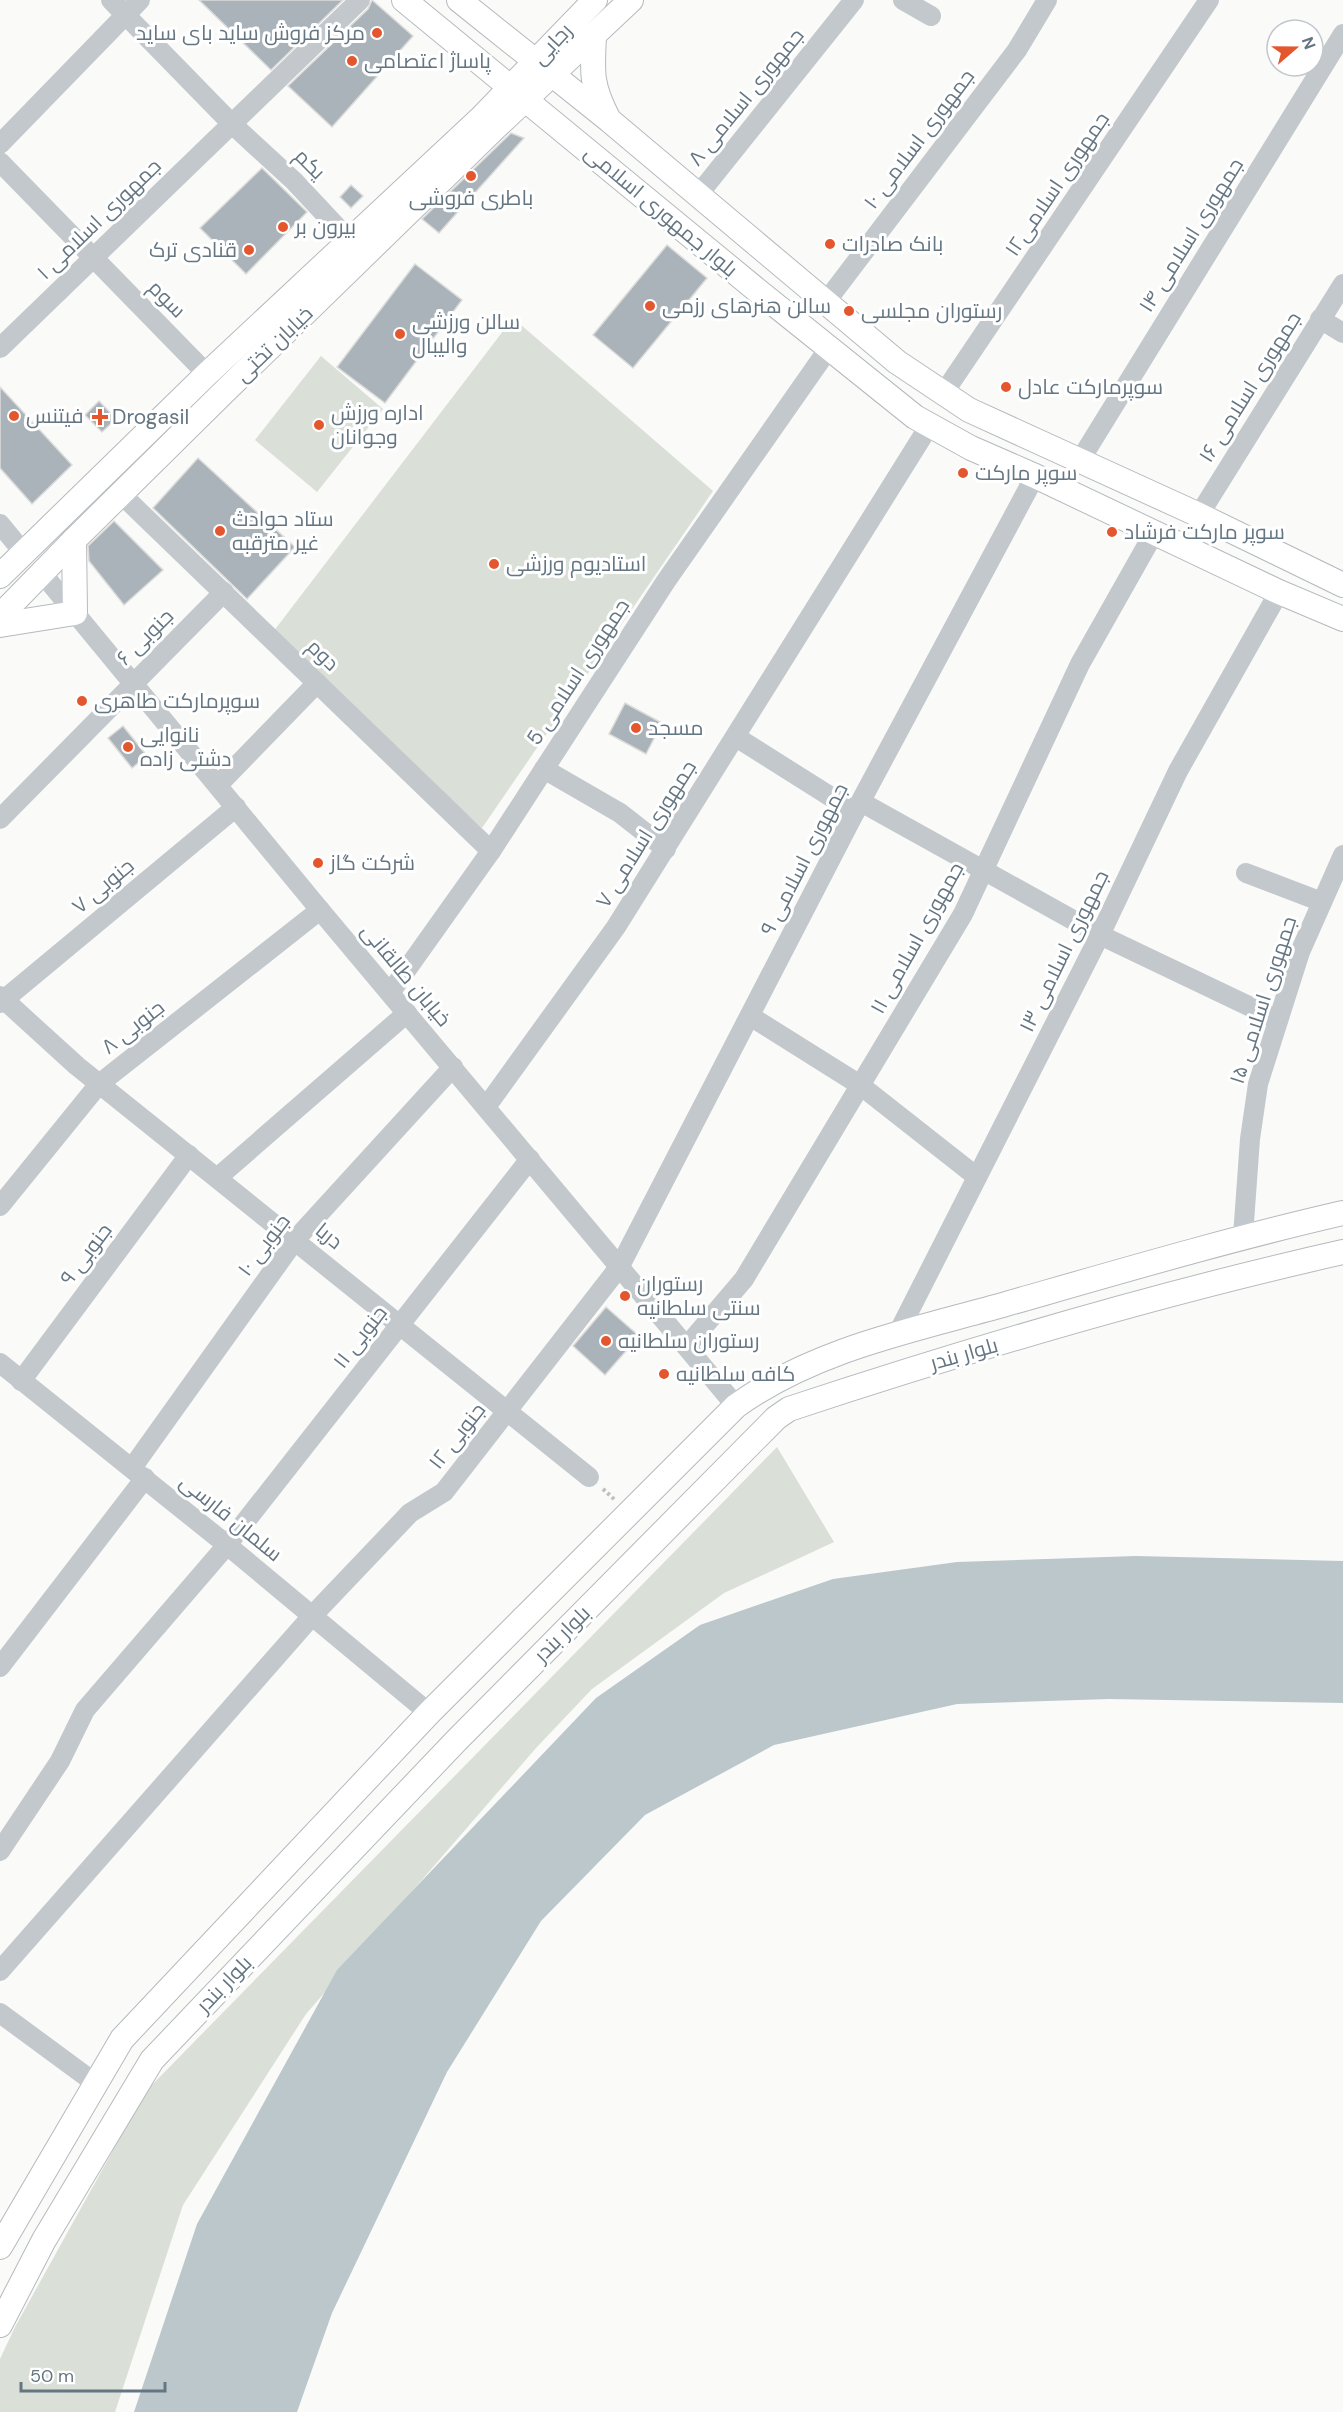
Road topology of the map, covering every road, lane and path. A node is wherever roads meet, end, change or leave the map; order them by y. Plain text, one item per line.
1 (111, 0) edge
2 (140, 0) edge
3 (360, 0) edge
4 (404, 0) edge
5 (459, 0) edge
6 (595, 0) edge
7 (631, 0) edge
8 (854, 0) edge
9 (903, 0) edge
10 (1047, 0) edge
11 (1209, 0) edge
12 (125, 15) junction
13 (931, 16) dead end
14 (573, 21) junction
15 (1343, 34) edge
16 (594, 37) junction
17 (509, 40) junction
18 (486, 68) junction
19 (543, 69) junction
20 (518, 94) junction
21 (609, 120) junction
22 (489, 123) junction
23 (232, 124) junction
24 (555, 124) junction
25 (0, 144) edge
26 (0, 162) edge
27 (698, 195) junction
28 (351, 242) junction
29 (92, 258) junction
30 (1343, 284) edge
31 (825, 303) junction
32 (1320, 319) junction
33 (1343, 333) edge
34 (0, 348) edge
35 (829, 348) junction
36 (207, 374) junction
37 (943, 394) junction
38 (929, 426) junction
39 (1080, 462) junction
40 (1035, 476) junction
41 (121, 494) junction
42 (1198, 515) junction
43 (0, 524) edge
44 (1154, 532) junction
45 (74, 540) junction
46 (23, 552) junction
47 (42, 573) junction
48 (0, 576) edge
49 (1343, 585) edge
50 (224, 592) junction
51 (1279, 592) junction
52 (75, 613) junction
53 (0, 616) edge
54 (1343, 619) edge
55 (0, 625) edge
56 (317, 682) junction
57 (134, 683) junction
58 (736, 737) junction
59 (544, 769) junction
60 (218, 784) junction
61 (236, 807) junction
62 (858, 807) junction
63 (0, 819) edge
64 (666, 849) junction
65 (491, 851) junction
66 (1343, 855) edge
67 (984, 870) junction
68 (1246, 873) dead end
69 (1322, 902) junction
70 (320, 910) junction
71 (1100, 934) junction
72 (390, 993) junction
73 (1, 1000) edge
74 (407, 1013) junction
75 (750, 1016) junction
76 (1278, 1020) junction
77 (453, 1067) junction
78 (99, 1084) junction
79 (860, 1085) junction
80 (486, 1107) junction
81 (189, 1155) junction
82 (530, 1159) junction
83 (977, 1177) junction
84 (217, 1178) junction
85 (0, 1206) edge
86 (1343, 1213) edge
87 (1243, 1236) junction
88 (295, 1240) junction
89 (1343, 1252) edge
90 (620, 1266) junction
91 (400, 1324) junction
92 (897, 1335) junction
93 (687, 1346) junction
94 (7, 1374) edge
95 (736, 1406) junction
96 (506, 1412) junction
97 (138, 1473) junction
98 (589, 1477) joint
99 (629, 1513) junction
100 (227, 1545) junction
101 (312, 1616) junction
102 (0, 1667) edge
103 (429, 1713) junction
104 (326, 1822) junction
105 (354, 1848) junction
106 (0, 1851) edge
107 (0, 1971) edge
108 (0, 2013) edge
109 (95, 2083) junction
110 (0, 2247) edge
111 (0, 2325) edge

1 - 12 street
2 - 12 street
3 - 23 street, جمهوری اسلامی ۱
4 - 18 main road, بلوار جمهوری اسلامی
5 - 17 main road, بلوار جمهوری اسلامی
6 - 14 main road, رجایی
7 - 16 main road, رجایی
8 - 27 street, جمهوری اسلامی ۸
9 - 13 street
10 - 31 street, جمهوری اسلامی ۱۰
11 - 37 street, جمهوری اسلامی۱۲
12 - 23 street
12 - 25 street
14 - 17 main road
14 - 19 main road, رجایی
15 - 39 street, جمهوری اسلامی ۱۴
16 - 19 main road, رجایی
16 - 21 main road
17 - 19 main road, بلوار جمهوری اسلامی
18 - 20 main road, بلوار جمهوری اسلامی
18 - 22 main road
19 - 20 main road, رجایی
19 - 21 main road, بلوار جمهوری اسلامی
20 - 22 main road, خیابان تختی
20 - 24 main road, بلوار جمهوری اسلامی
21 - 27 main road, بلوار جمهوری اسلامی
22 - 24 main road
22 - 28 main road, خیابان تختی
22 - 41 main road, خیابان تختی
23 - 28 street, یکم
23 - 29 street, جمهوری اسلامی ۱
24 - 35 main road, بلوار جمهوری اسلامی
26 - 29 street, سوم
27 - 31 main road, بلوار جمهوری اسلامی
28 - 36 main road, خیابان تختی
29 - 34 street, جمهوری اسلامی ۱
29 - 36 street, سوم
30 - 32 street, جمهوری اسلامی ۱۶
31 - 37 main road, بلوار جمهوری اسلامی
32 - 33 street
32 - 42 street, جمهوری اسلامی ۱۶
35 - 38 main road, بلوار جمهوری اسلامی
35 - 59 street, جمهوری اسلامی 5
36 - 46 main road, خیابان تختی
37 - 39 main road, بلوار جمهوری اسلامی
38 - 40 main road, بلوار جمهوری اسلامی
38 - 58 street, جمهوری اسلامی ۷
39 - 42 main road, بلوار جمهوری اسلامی
40 - 44 main road, بلوار جمهوری اسلامی
40 - 62 street, جمهوری اسلامی ۹
41 - 45 main road, خیابان تختی
41 - 50 street, دوم
42 - 49 main road, بلوار جمهوری اسلامی
43 - 46 street
44 - 51 main road, بلوار جمهوری اسلامی
44 - 67 street, جمهوری اسلامی ۱۱
45 - 47 main road, خیابان تختی
45 - 52 main road
46 - 47 main road
46 - 48 main road, خیابان تختی
47 - 52 street, خیابان طالقانی
47 - 53 main road, خیابان تختی
50 - 56 street, دوم
50 - 57 street, ۶ جنوبی
51 - 54 main road, بلوار جمهوری اسلامی
51 - 71 street, جمهوری اسلامی ۱۳
52 - 55 main road
52 - 57 street, خیابان طالقانی
56 - 60 street
56 - 65 street, دوم
57 - 60 street, خیابان طالقانی
57 - 63 street, ۶ جنوبی
58 - 62 street
58 - 64 street, جمهوری اسلامی ۷
59 - 64 street
59 - 65 street, جمهوری اسلامی 5
60 - 61 street, خیابان طالقانی
61 - 70 street, خیابان طالقانی
61 - 73 street, ۷ جنوبی
62 - 67 street
62 - 75 street, جمهوری اسلامی ۹
64 - 80 street, جمهوری اسلامی ۷
65 - 72 street, جمهوری اسلامی 5
66 - 69 street, جمهوری اسلامی ۱۵
67 - 71 street
67 - 79 street, جمهوری اسلامی ۱۱
68 - 69 street
69 - 76 street, جمهوری اسلامی ۱۵
70 - 72 street, خیابان طالقانی
70 - 78 street, ۸ جنوبی
71 - 76 street
71 - 83 street, جمهوری اسلامی ۱۳
72 - 74 street, خیابان طالقانی
73 - 78 street, دریا
74 - 77 street, خیابان طالقانی
74 - 84 street
75 - 79 street
75 - 90 street, جمهوری اسلامی ۹
76 - 87 street, جمهوری اسلامی ۱۵
77 - 80 street, خیابان طالقانی
77 - 88 street, ۱۰ جنوبی
78 - 81 street, دریا
78 - 85 street, ۸ جنوبی
79 - 83 street
79 - 93 street, جمهوری اسلامی ۱۱
80 - 82 street, خیابان طالقانی
81 - 84 street, دریا
81 - 94 street, ۹ جنوبی
82 - 90 street, خیابان طالقانی
82 - 91 street, ۱۱ جنوبی
83 - 92 street, جمهوری اسلامی ۱۳
84 - 88 street, دریا
86 - 87 main road, بلوار بندر
87 - 92 main road, بلوار بندر
88 - 91 street, دریا
88 - 97 street, ۱۰ جنوبی
89 - 105 main road, بلوار بندر
90 - 93 street, خیابان طالقانی
90 - 96 street, ۱۲ جنوبی
91 - 96 street, دریا
91 - 100 street, ۱۱ جنوبی
92 - 95 main road, بلوار بندر
93 - 95 street, خیابان طالقانی
94 - 97 street, سلمان فارسی
95 - 99 main road, بلوار بندر
96 - 98 street, دریا
96 - 101 street, ۱۲ جنوبی
97 - 100 street, سلمان فارسی
97 - 102 street, ۱۰ جنوبی
98 - 99 path
99 - 103 main road, بلوار بندر
100 - 101 street, سلمان فارسی
100 - 106 street, ۱۱ جنوبی
101 - 103 street, سلمان فارسی
101 - 107 street, ۱۲ جنوبی
103 - 104 main road, بلوار بندر
104 - 105 main road
104 - 109 main road, بلوار بندر
105 - 111 main road, بلوار بندر
108 - 109 street
109 - 110 main road, بلوار بندر

